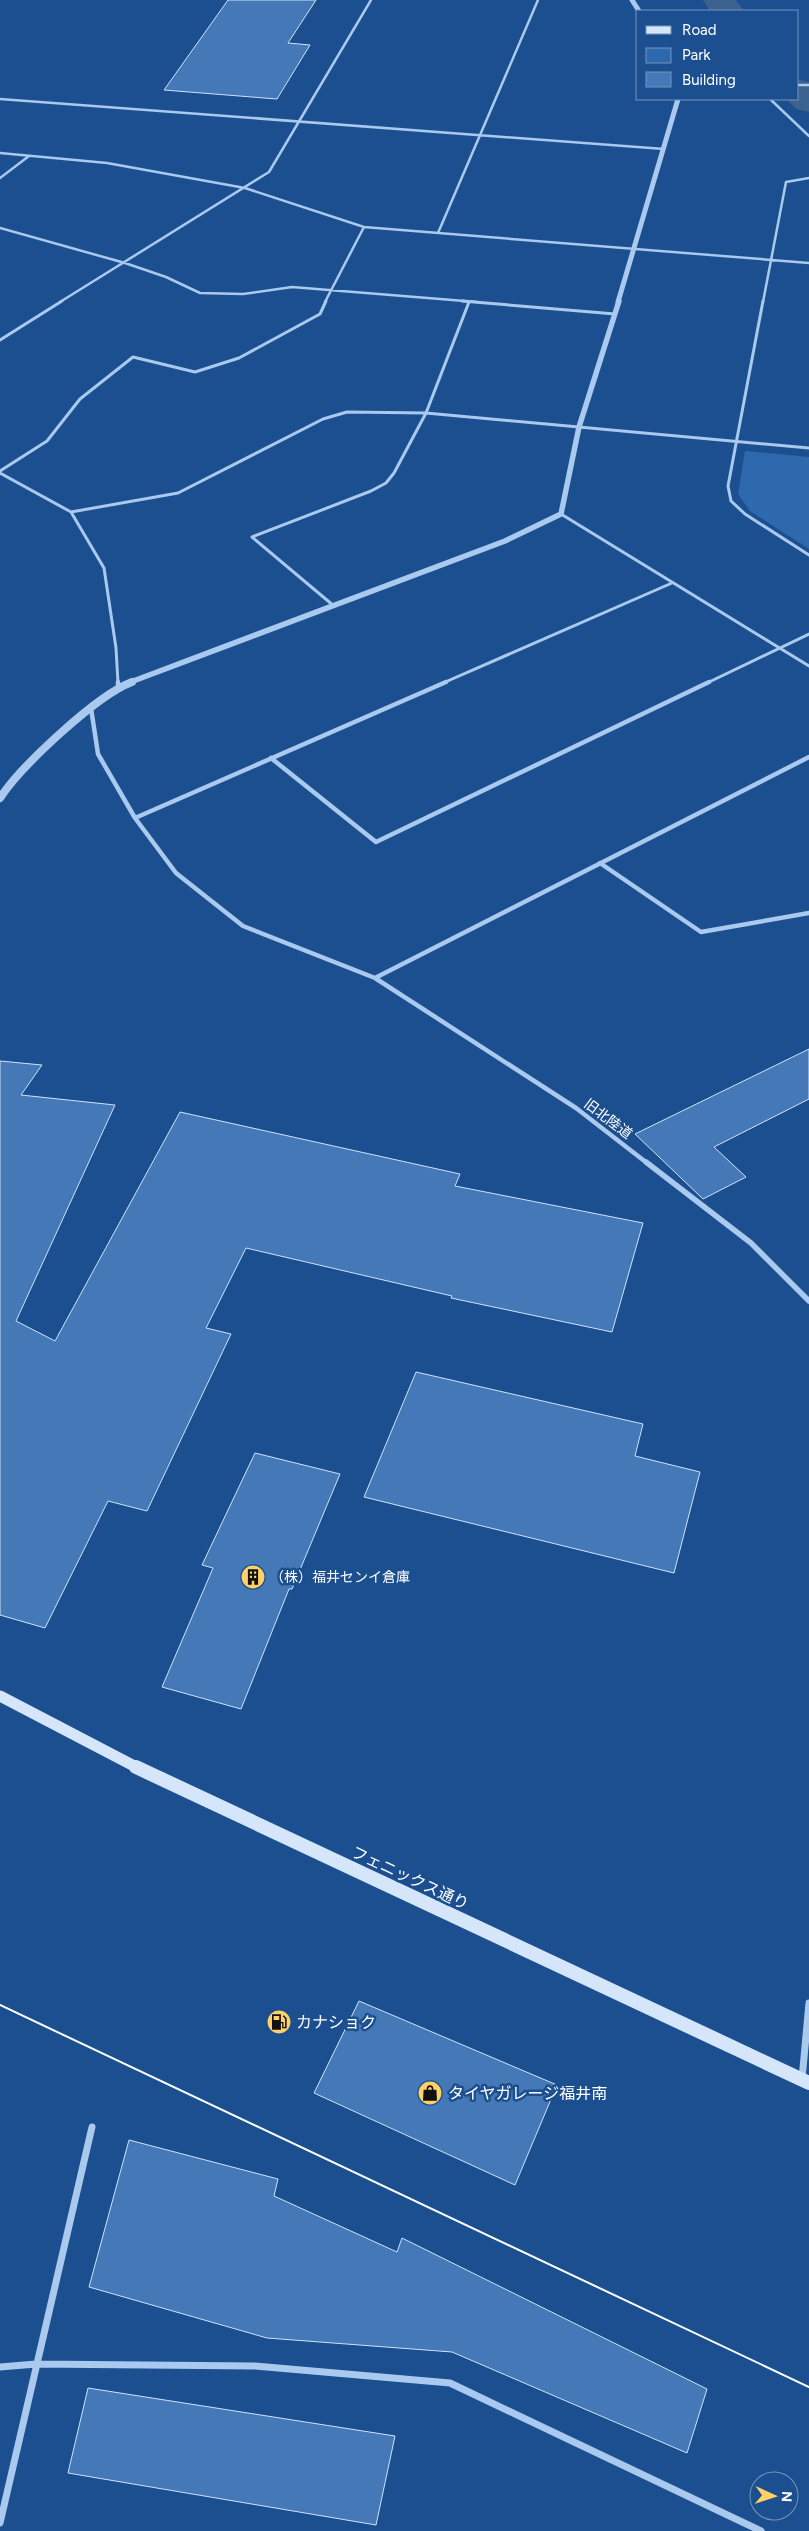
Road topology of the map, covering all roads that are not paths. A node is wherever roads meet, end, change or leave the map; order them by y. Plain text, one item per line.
1 (371, 0) edge
2 (538, 0) edge
3 (0, 99) edge
4 (678, 100) edge
5 (771, 100) edge
6 (300, 122) junction
7 (481, 136) junction
8 (809, 136) edge
9 (664, 149) junction
10 (0, 153) edge
11 (29, 156) junction
12 (0, 178) edge
13 (809, 178) edge
14 (245, 188) junction
15 (364, 227) junction
16 (0, 228) edge
17 (438, 233) junction
18 (634, 249) junction
19 (772, 260) junction
20 (125, 263) junction
21 (809, 263) edge
22 (330, 290) junction
23 (469, 302) junction
24 (615, 314) junction
25 (0, 340) edge
26 (426, 414) junction
27 (579, 427) junction
28 (735, 441) junction
29 (809, 448) edge
30 (0, 472) edge
31 (71, 512) junction
32 (561, 514) junction
33 (809, 555) edge
34 (672, 582) junction
35 (334, 606) junction
36 (809, 634) edge
37 (780, 649) junction
38 (809, 666) edge
39 (118, 687) junction
40 (91, 708) junction
41 (809, 757) edge
42 (271, 758) junction
43 (0, 798) edge
44 (135, 818) junction
45 (600, 863) junction
46 (809, 913) edge
47 (375, 978) junction
48 (809, 1301) edge
49 (0, 1696) edge
50 (809, 2003) edge
51 (806, 2081) edge
52 (92, 2127) dead end
53 (36, 2364) junction
54 (0, 2367) edge
55 (0, 2523) edge
56 (761, 2531) edge

1 - 6 street
2 - 7 street
3 - 6 street
4 - 9 street
5 - 8 street
6 - 7 street
6 - 14 street
7 - 9 street
7 - 17 street
9 - 18 street
10 - 11 street
11 - 12 street
11 - 14 street
13 - 19 street
14 - 15 street
14 - 20 street
15 - 17 street
15 - 22 street
16 - 20 street
17 - 18 street
18 - 19 street
18 - 24 street
19 - 21 street
19 - 28 street
20 - 22 street
20 - 25 street
22 - 23 street
22 - 30 street
23 - 24 street
23 - 26 street
24 - 27 street
26 - 27 street
26 - 31 street
26 - 35 street
27 - 28 street
27 - 32 street
28 - 29 street
28 - 33 street
30 - 31 street
31 - 39 street
32 - 34 street
32 - 35 street
34 - 37 street
34 - 42 street
35 - 39 street
36 - 37 street
37 - 38 street
37 - 42 street
39 - 40 street
40 - 43 street
40 - 44 street, 旧北陸道
41 - 45 street
42 - 44 street
44 - 47 street, 旧北陸道
45 - 46 street
45 - 47 street
47 - 48 street, 旧北陸道
49 - 51 main road, フェニックス通り
50 - 51 street
52 - 53 street
53 - 54 street
53 - 55 street
53 - 56 street

